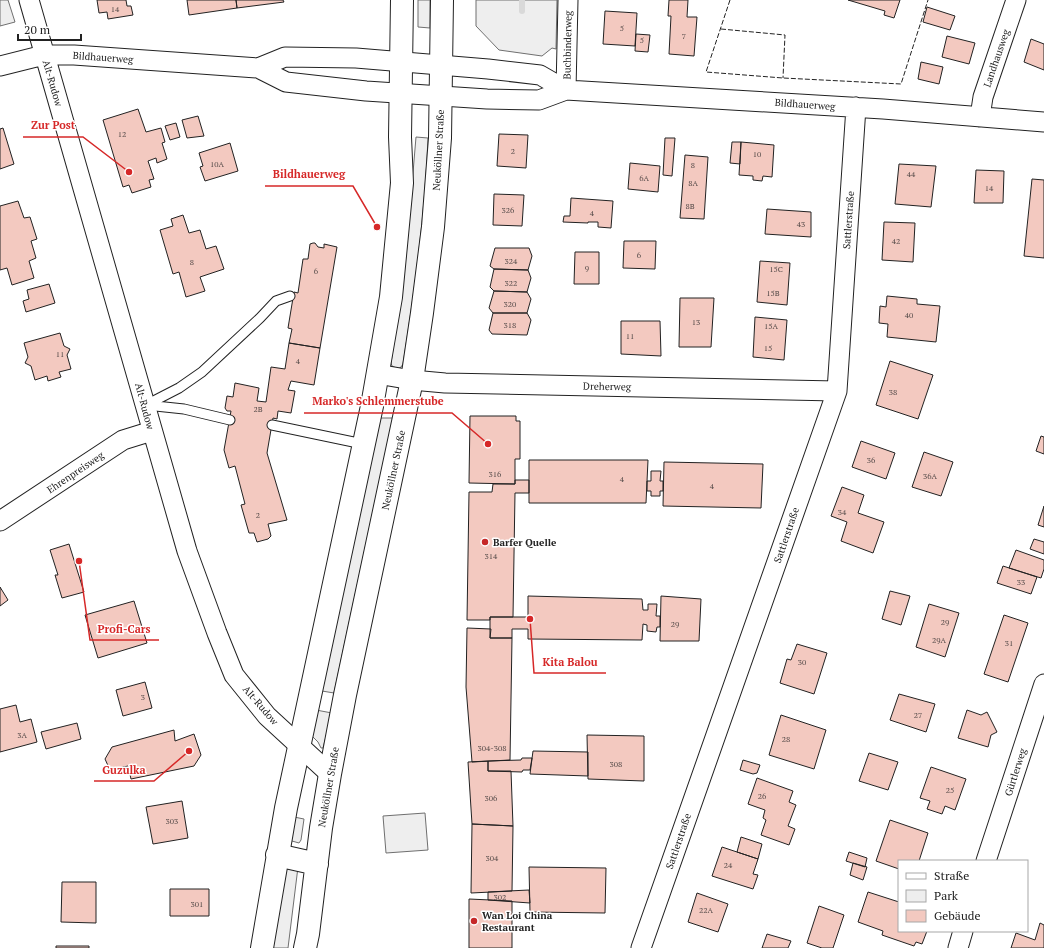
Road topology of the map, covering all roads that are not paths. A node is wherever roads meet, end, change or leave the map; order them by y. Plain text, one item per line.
1 (29, 0) edge
2 (402, 0) edge
3 (442, 0) edge
4 (568, 0) edge
5 (1016, 0) edge
6 (44, 55) junction
7 (401, 62) junction
8 (441, 65) junction
9 (0, 66) edge
10 (258, 68) junction
11 (566, 90) junction
12 (401, 94) junction
13 (440, 96) junction
14 (856, 107) junction
15 (980, 117) junction
16 (1044, 122) edge
17 (290, 296) dead end
18 (377, 374) junction
19 (412, 380) junction
20 (837, 391) junction
21 (146, 405) junction
22 (230, 420) dead end
23 (272, 425) dead end
24 (152, 431) junction
25 (363, 444) junction
26 (0, 521) edge
27 (1044, 684) edge
28 (298, 744) junction
29 (330, 774) junction
30 (277, 855) junction
31 (986, 860) edge
32 (317, 864) junction
33 (963, 932) edge
34 (262, 948) edge
35 (305, 948) edge
36 (641, 948) edge
37 (958, 948) edge

1 - 6 street, Alt-Rudow
2 - 7 main road
3 - 8 main road, Neuköllner Straße
4 - 11 street, Buchbinderweg
5 - 15 street, Landhausweg
6 - 9 street, Bildhauerweg
6 - 10 street, Bildhauerweg
6 - 21 street, Alt-Rudow
7 - 8 street, Bildhauerweg
7 - 10 street, Bildhauerweg
7 - 12 main road
8 - 11 street, Bildhauerweg
8 - 13 main road, Neuköllner Straße
10 - 12 street, Bildhauerweg
11 - 13 street, Bildhauerweg
11 - 14 street, Bildhauerweg
12 - 13 street, Bildhauerweg
12 - 18 main road
13 - 19 main road, Neuköllner Straße
14 - 15 street, Bildhauerweg
14 - 20 street, Sattlerstraße
15 - 16 street, Bildhauerweg
17 - 21 lane
18 - 19 street, Dreherweg
18 - 25 main road
19 - 20 street, Dreherweg
19 - 29 main road, Neuköllner Straße
20 - 36 street, Sattlerstraße
21 - 22 lane
21 - 24 street, Alt-Rudow
23 - 25 lane
24 - 26 street, Ehrenpreisweg
24 - 28 street, Alt-Rudow
25 - 28 main road
27 - 31 street, Gürtlerweg
28 - 29 street, Alt-Rudow
28 - 30 main road
29 - 32 main road, Neuköllner Straße
30 - 32 main road
30 - 34 main road
32 - 35 main road, Neuköllner Straße
33 - 37 street

